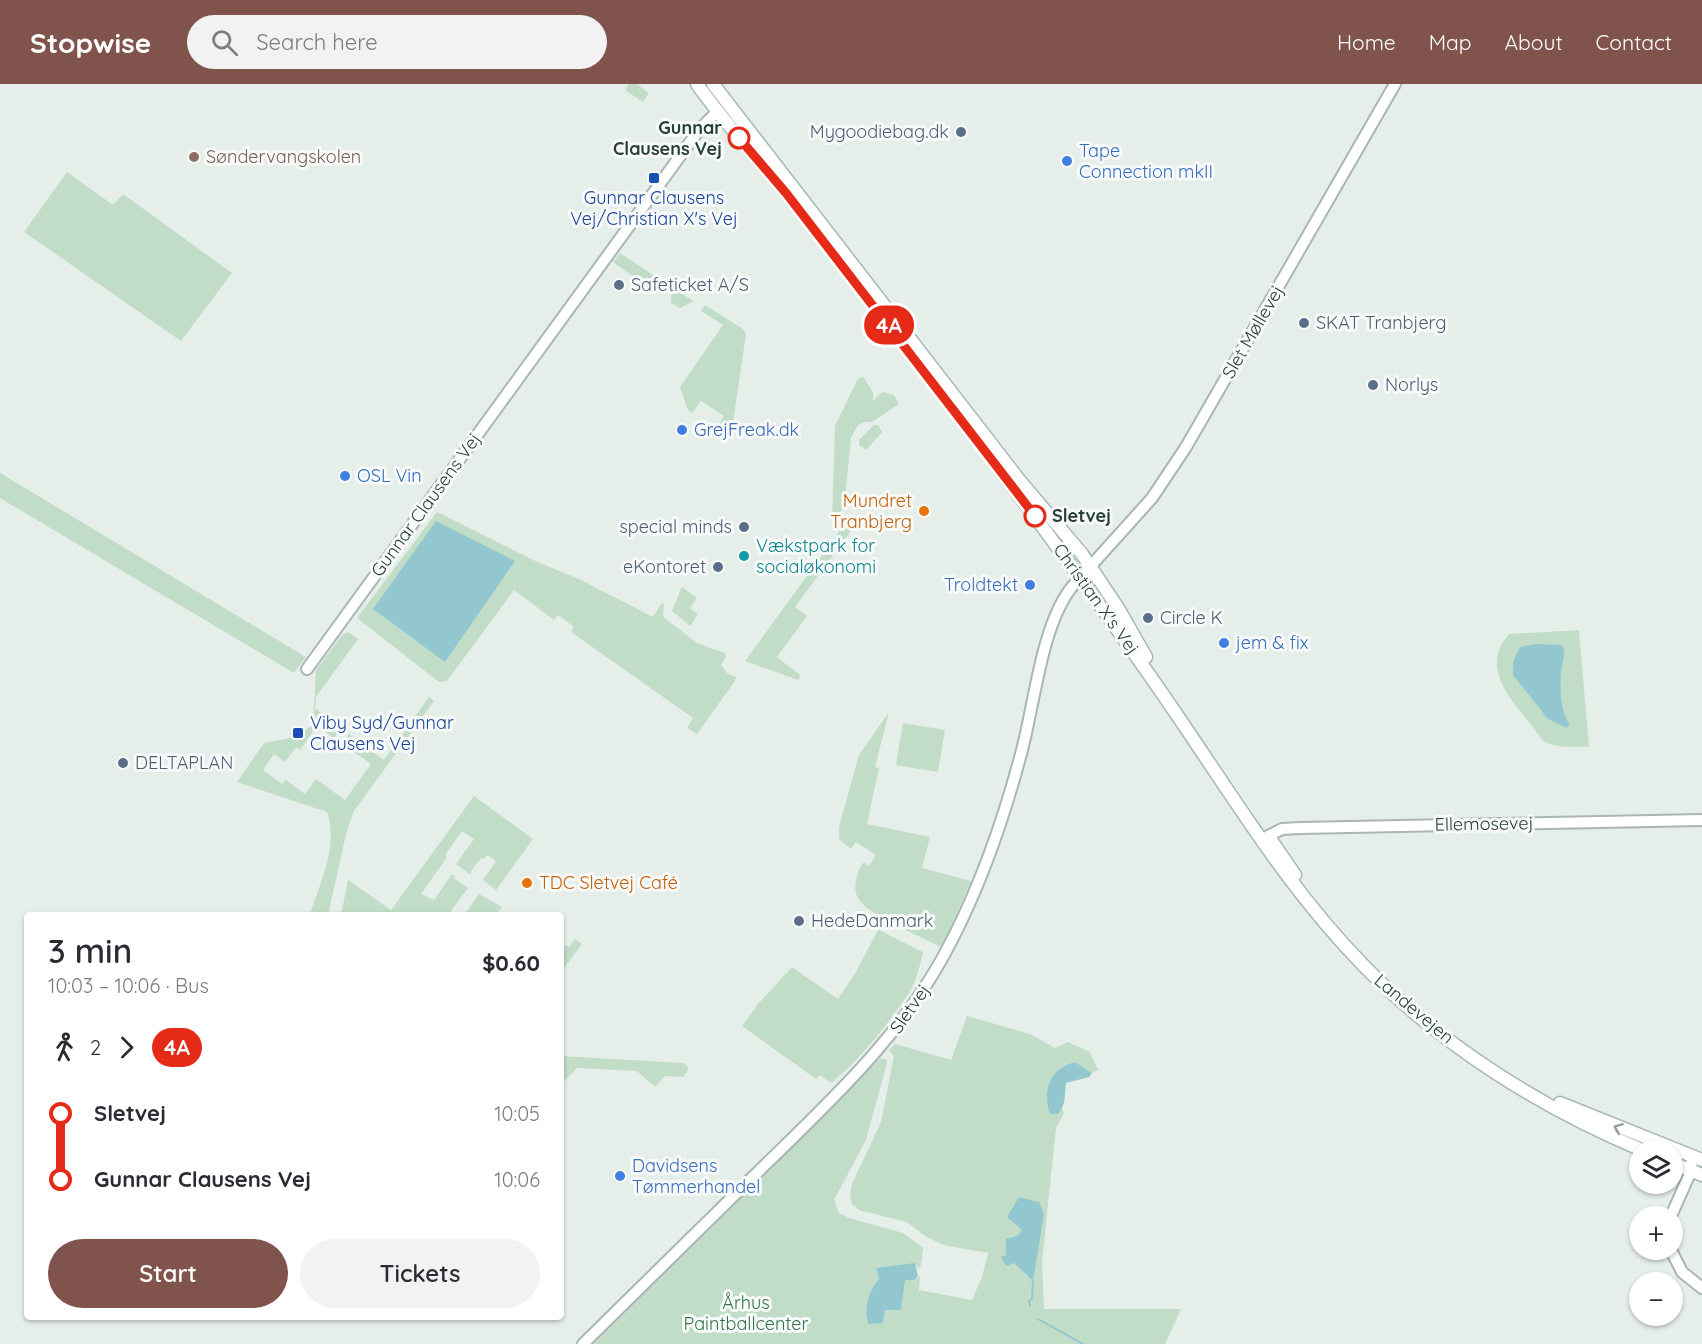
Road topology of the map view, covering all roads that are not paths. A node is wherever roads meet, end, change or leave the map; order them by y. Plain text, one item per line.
1 (697, 84) edge
2 (1395, 84) edge
3 (716, 88) edge
4 (717, 112) junction
5 (793, 187) junction
6 (1091, 566) junction
7 (1081, 577) junction
8 (308, 669) dead end
9 (1702, 820) edge
10 (1265, 838) junction
11 (1505, 1077) junction
12 (1629, 1144) edge
13 (1697, 1158) edge
14 (1687, 1169) edge
15 (1675, 1206) edge
16 (1676, 1260) edge
17 (1702, 1288) edge
18 (583, 1344) edge

1 - 4 main road, Christian X's Vej
2 - 6 street, Slet Møllevej
3 - 4 main road
3 - 5 main road, Christian X's Vej
4 - 5 main road
4 - 7 main road, Christian X's Vej
4 - 8 street, Gunnar Clausens Vej
5 - 6 main road, Christian X's Vej
6 - 7 street, Slet Møllevej
6 - 10 main road, Christian X's Vej
7 - 10 main road, Christian X's Vej
7 - 18 street, Sletvej
9 - 10 street, Ellemosevej
10 - 11 main road, Landevejen
11 - 12 main road, Landevejen
13 -> 11 main road, Landevejen
13 - 14 street
14 - 15 street
16 - 17 street

